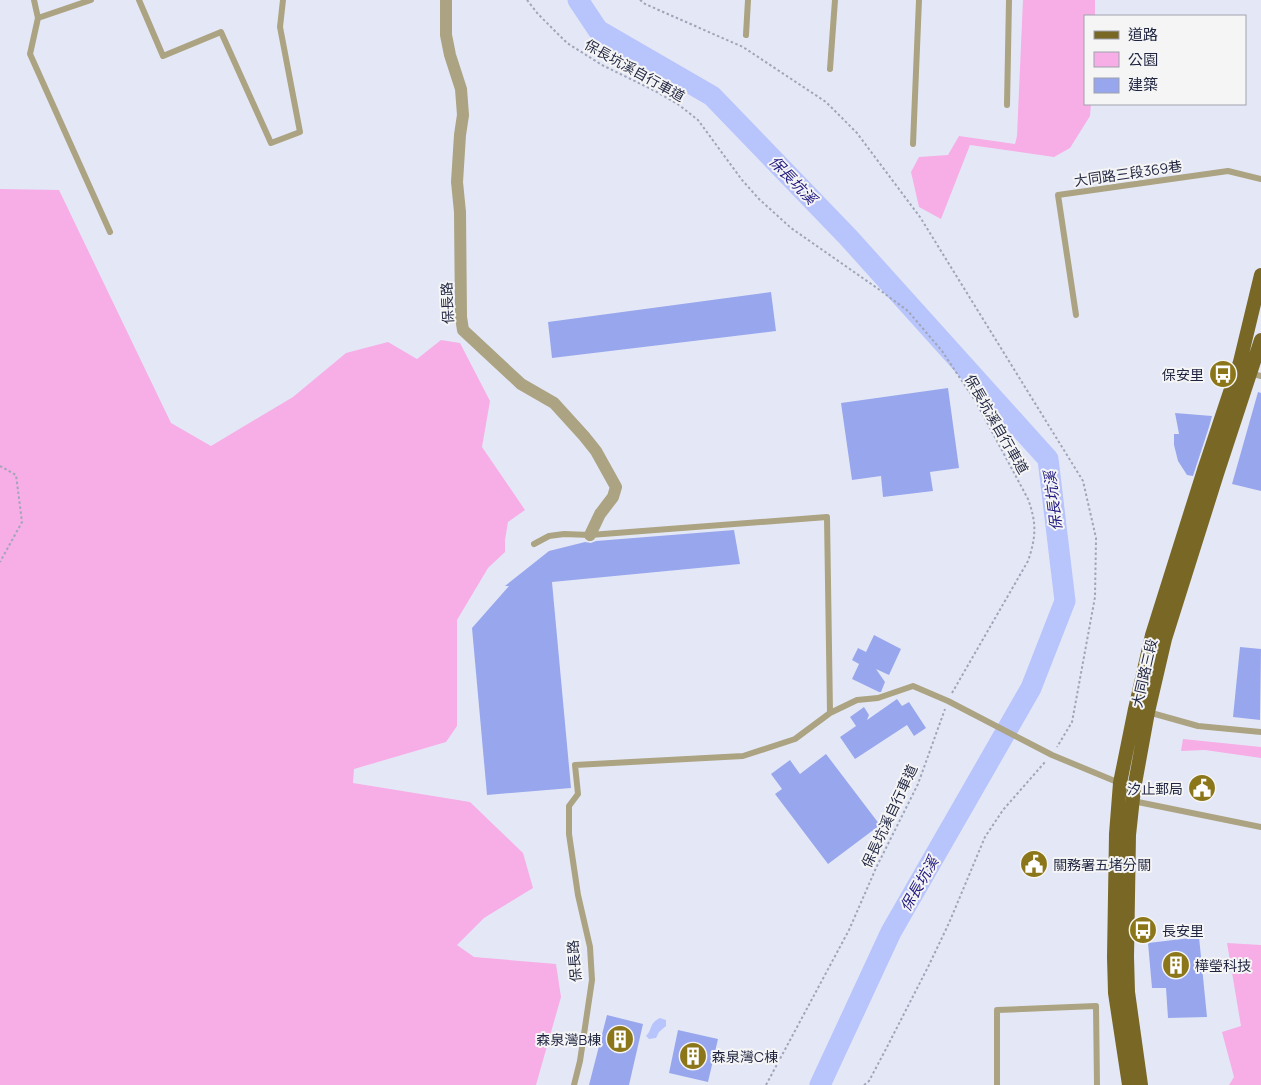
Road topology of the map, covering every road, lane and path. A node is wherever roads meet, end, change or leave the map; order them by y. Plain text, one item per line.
1 (34, 0) edge
2 (91, 0) edge
3 (139, 0) edge
4 (283, 0) edge
5 (446, 0) edge
6 (527, 0) edge
7 (640, 0) edge
8 (748, 0) edge
9 (835, 0) edge
10 (919, 0) edge
11 (1009, 0) edge
12 (38, 18) junction
13 (746, 35) dead end
14 (830, 69) dead end
15 (1007, 105) dead end
16 (913, 144) dead end
17 (1261, 179) edge
18 (110, 232) dead end
19 (1261, 275) edge
20 (1076, 315) dead end
21 (1260, 347) edge
22 (1256, 375) edge
23 (0, 466) edge
24 (590, 535) junction
25 (534, 544) dead end
26 (0, 562) edge
27 (948, 702) junction
28 (1141, 711) junction
29 (830, 713) junction
30 (1261, 732) edge
31 (1052, 755) junction
32 (1120, 783) junction
33 (1134, 795) junction
34 (1261, 827) edge
35 (574, 1085) edge
36 (766, 1085) edge
37 (864, 1085) edge
38 (996, 1085) edge
39 (1097, 1085) edge
40 (1129, 1085) edge
41 (1141, 1085) edge

1 - 12 lane
2 - 12 lane
3 - 4 lane
5 - 24 street, 保長路
6 - 27 path, 保長坑溪自行車道
7 - 31 path
8 - 13 lane
9 - 14 lane
10 - 16 lane
11 - 15 lane
12 - 18 lane
17 - 20 lane, 大同路三段369巷
19 - 28 main road, 大同路三段
21 - 22 main road, 大同路三段
22 - 28 main road, 大同路三段
23 - 26 path
24 - 25 lane
24 - 29 lane
27 - 29 lane
27 - 31 lane
27 - 36 path, 保長坑溪自行車道
28 - 30 lane
28 - 32 main road, 大同路三段
28 - 33 main road, 大同路三段
29 - 35 lane, 保長路
31 - 32 lane
31 - 37 path
32 - 33 lane
32 - 40 main road, 大同路三段
33 - 34 lane
33 - 41 main road, 大同路三段
38 - 39 lane

